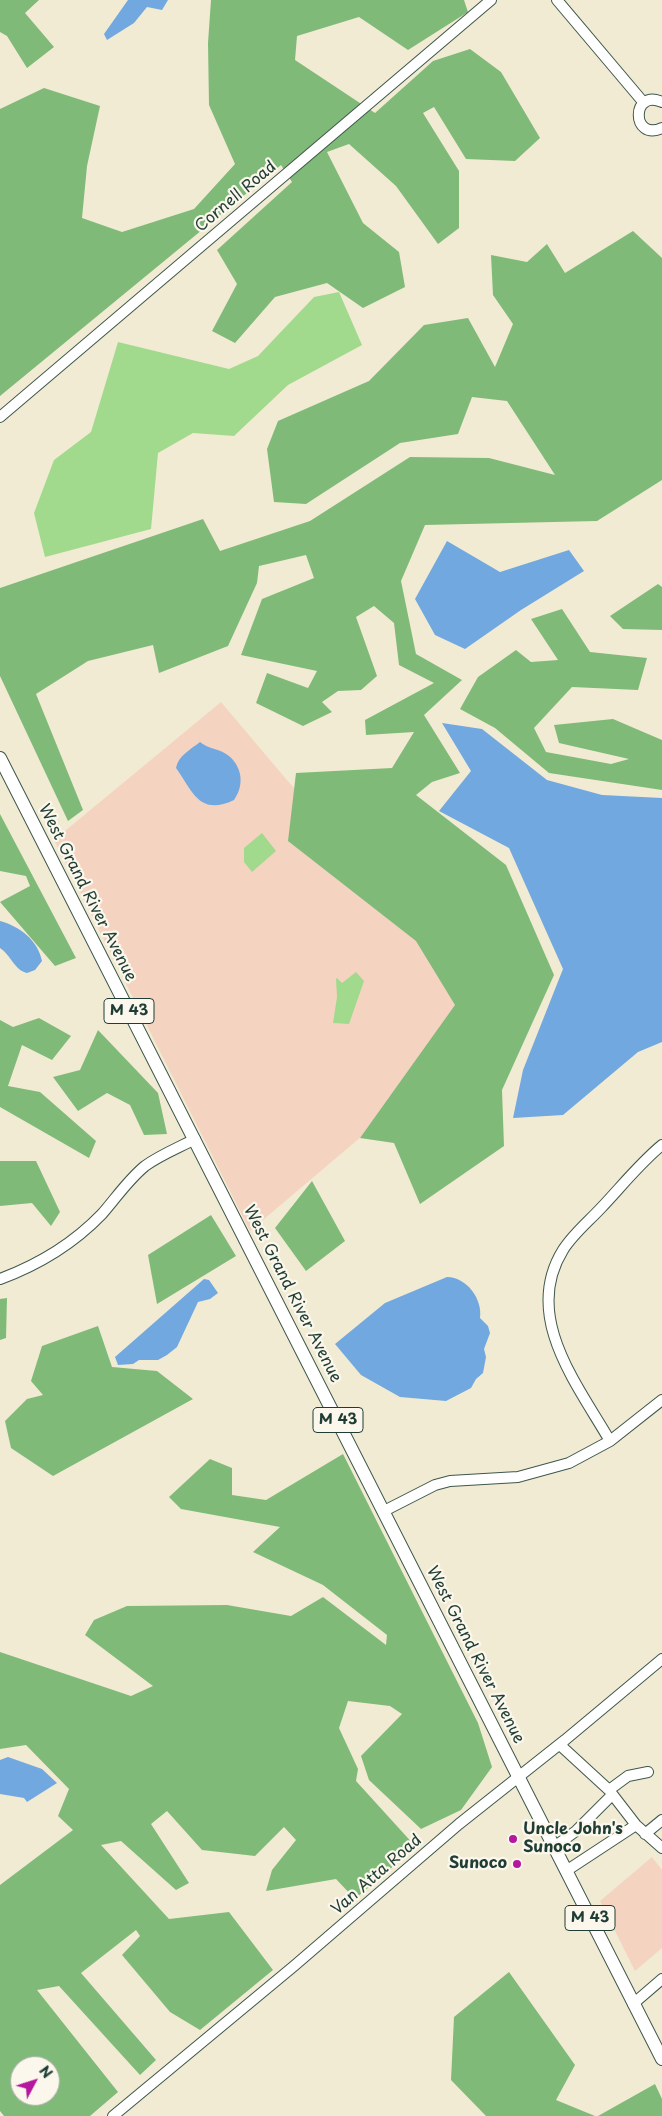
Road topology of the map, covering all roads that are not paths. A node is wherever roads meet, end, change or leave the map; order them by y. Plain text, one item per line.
1 (491, 0) edge
2 (557, 0) edge
3 (662, 102) edge
4 (644, 103) junction
5 (662, 128) edge
6 (0, 417) edge
7 (0, 758) edge
8 (195, 1139) junction
9 (662, 1145) edge
10 (0, 1279) edge
11 (662, 1400) edge
12 (610, 1441) junction
13 (384, 1511) junction
14 (662, 1659) edge
15 (560, 1745) junction
16 (648, 1772) dead end
17 (518, 1777) junction
18 (610, 1792) junction
19 (662, 1820) edge
20 (636, 1825) junction
21 (645, 1834) junction
22 (554, 1847) junction
23 (662, 1848) edge
24 (566, 1871) junction
25 (662, 1979) edge
26 (633, 2004) junction
27 (662, 2060) edge
28 (113, 2116) edge

1 - 6 street, Cornell Road
2 - 4 street
3 - 4 street
4 - 5 street
7 - 8 main road, West Grand River Avenue / M 43
8 - 10 street
8 - 13 main road, West Grand River Avenue / M 43
9 - 12 street
11 - 12 street
12 - 13 street
13 - 17 main road, West Grand River Avenue / M 43
14 - 15 street, Van Atta Road
15 - 17 street, Van Atta Road
15 - 18 street
16 - 18 street
17 - 22 main road, West Grand River Avenue / M 43
17 - 28 street, Van Atta Road
18 - 20 street
18 - 22 street
19 - 21 street
20 - 21 street
20 - 24 street
21 - 23 street
22 - 24 main road, West Grand River Avenue / M 43
24 - 26 main road, West Grand River Avenue / M 43
25 - 26 street
26 - 27 main road, West Grand River Avenue / M 43

